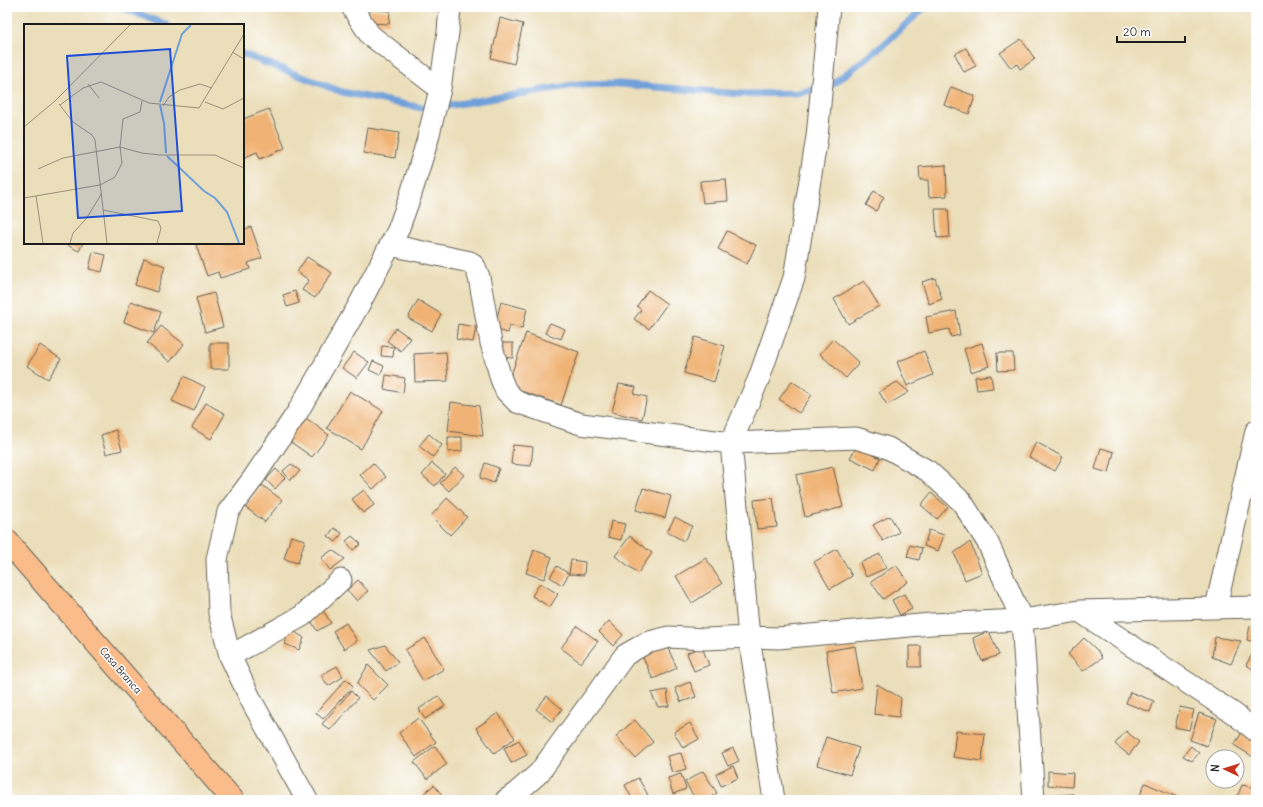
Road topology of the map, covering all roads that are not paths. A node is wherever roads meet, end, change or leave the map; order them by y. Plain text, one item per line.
1 (352, 7) edge
2 (450, 7) edge
3 (829, 7) edge
4 (440, 89) junction
5 (390, 245) junction
6 (1256, 431) edge
7 (731, 443) junction
8 (7, 541) edge
9 (341, 580) dead end
10 (1216, 607) junction
11 (1256, 607) edge
12 (1079, 611) junction
13 (1022, 620) junction
14 (749, 637) junction
15 (230, 656) junction
16 (1256, 731) edge
17 (234, 800) edge
18 (308, 800) edge
19 (506, 800) edge
20 (774, 800) edge
21 (1034, 800) edge

1 - 4 street
2 - 4 street
3 - 7 street
4 - 5 street
5 - 7 street
5 - 15 street
6 - 10 street
7 - 13 street
7 - 14 street
8 - 17 highway, Casa Branca
9 - 15 street
10 - 11 street
10 - 12 street
12 - 13 street
12 - 16 street
13 - 14 street
13 - 21 street
14 - 19 street
14 - 20 street
15 - 18 street

